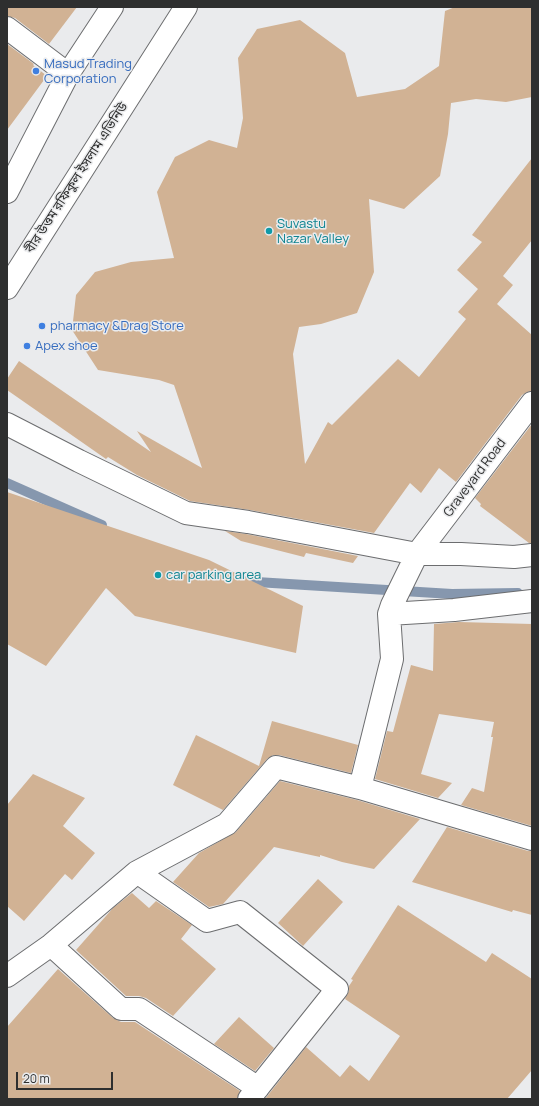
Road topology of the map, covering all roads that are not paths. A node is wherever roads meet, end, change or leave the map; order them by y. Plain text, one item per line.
1 (112, 7) edge
2 (186, 7) edge
3 (7, 28) edge
4 (68, 74) junction
5 (7, 192) edge
6 (7, 288) edge
7 (532, 403) edge
8 (7, 424) edge
9 (532, 555) edge
10 (414, 560) junction
11 (532, 601) edge
12 (390, 609) junction
13 (360, 788) junction
14 (532, 838) edge
15 (137, 872) junction
16 (51, 945) junction
17 (7, 976) edge
18 (254, 1093) edge

1 - 4 street
2 - 6 street, বীর উত্তম রফিকুল ইসলাম এভিনিউ
3 - 4 street
4 - 5 street
7 - 10 street, Graveyard Road
8 - 10 street
9 - 10 street
10 - 12 street, Graveyard Road
11 - 12 street
12 - 13 street
13 - 14 street
13 - 15 street
15 - 16 street
15 - 18 street
16 - 17 street
16 - 18 street

